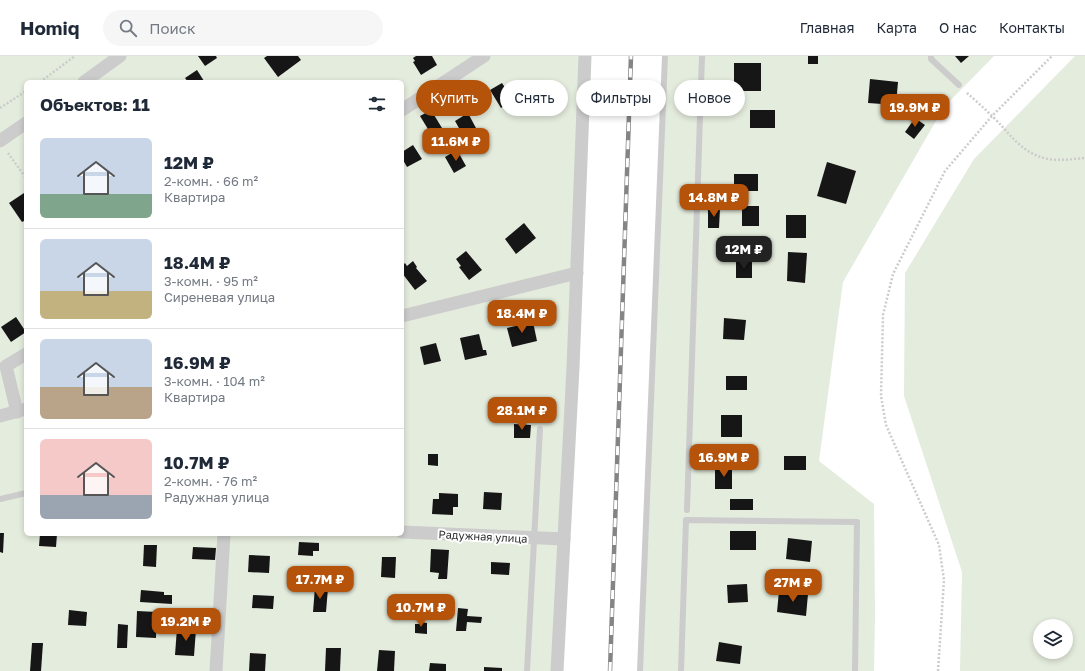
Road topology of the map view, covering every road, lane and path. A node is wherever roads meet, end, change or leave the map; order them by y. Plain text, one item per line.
1 (75, 56) edge
2 (120, 56) edge
3 (484, 56) edge
4 (585, 56) edge
5 (665, 56) edge
6 (702, 56) edge
7 (931, 56) edge
8 (1052, 56) edge
9 (43, 80) edge
10 (87, 80) edge
11 (959, 85) joint
12 (24, 92) edge
13 (0, 108) edge
14 (404, 109) edge
15 (992, 116) junction
16 (24, 125) edge
17 (2, 144) edge
18 (1085, 158) edge
19 (24, 175) edge
20 (577, 273) junction
21 (404, 316) edge
22 (24, 355) edge
23 (22, 410) edge
24 (0, 416) edge
25 (540, 429) dead end
26 (24, 493) edge
27 (0, 499) edge
28 (687, 510) dead end
29 (404, 532) edge
30 (224, 536) edge
31 (534, 538) junction
32 (564, 539) junction
33 (216, 671) edge
34 (527, 671) edge
35 (557, 671) edge
36 (640, 671) edge
37 (681, 671) edge
38 (855, 671) edge
39 (938, 671) edge

1 - 9 path
2 - 10 street
3 - 14 street
4 - 20 street
5 - 36 lane
6 - 28 lane
7 - 11 lane
8 - 15 path
11 - 15 path
12 - 13 path
15 - 18 path
15 - 39 path
16 - 17 street
17 - 19 path
20 - 21 street
20 - 32 street
22 - 23 street
23 - 24 street
25 - 31 lane
26 - 27 lane
29 - 31 street, Радужная улица
30 - 33 street
31 - 32 street, Радужная улица
31 - 34 lane
32 - 35 street
37 - 38 lane

